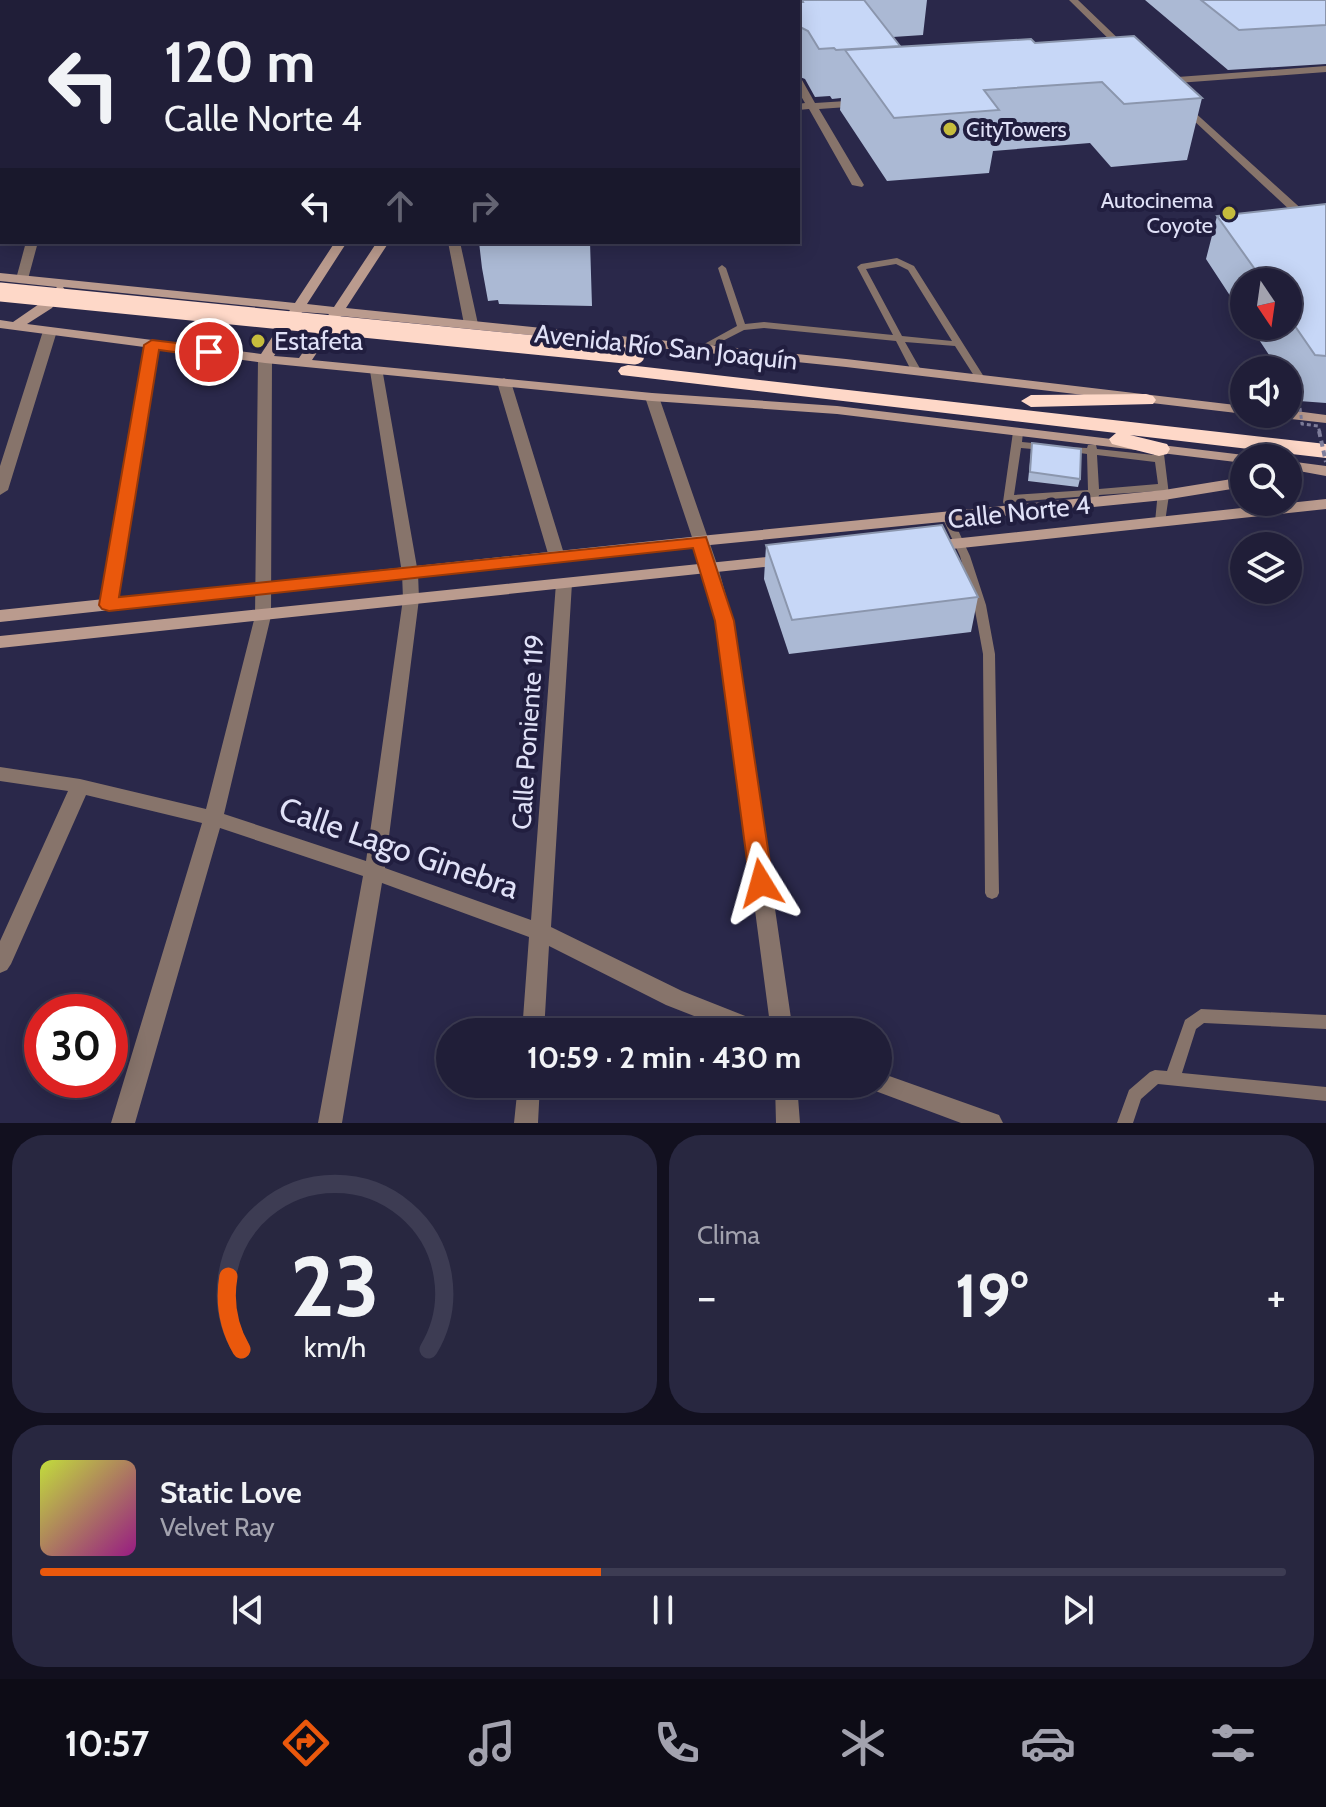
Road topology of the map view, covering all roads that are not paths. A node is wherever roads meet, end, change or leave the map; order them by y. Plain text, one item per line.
1 (1073, 0) edge
2 (1139, 64) edge
3 (1326, 69) edge
4 (800, 85) edge
5 (869, 102) edge
6 (812, 106) junction
7 (800, 107) edge
8 (858, 185) dead end
9 (1326, 237) edge
10 (31, 244) edge
11 (340, 244) edge
12 (382, 244) edge
13 (454, 244) edge
14 (722, 268) dead end
15 (0, 277) edge
16 (22, 279) junction
17 (60, 281) junction
18 (0, 292) edge
19 (0, 307) edge
20 (301, 307) junction
21 (339, 311) junction
22 (471, 324) junction
23 (7, 325) edge
24 (742, 327) junction
25 (50, 331) junction
26 (899, 339) junction
27 (958, 344) junction
28 (152, 345) junction
29 (702, 348) junction
30 (265, 359) junction
31 (303, 363) junction
32 (631, 363) junction
33 (377, 371) junction
34 (917, 372) junction
35 (981, 380) junction
36 (504, 382) junction
37 (652, 397) junction
38 (1146, 400) junction
39 (1230, 409) edge
40 (1302, 416) edge
41 (1326, 419) edge
42 (1024, 423) junction
43 (1326, 435) edge
44 (1092, 446) junction
45 (1326, 451) edge
46 (1159, 454) junction
47 (1230, 458) edge
48 (1302, 467) edge
49 (1326, 471) edge
50 (1230, 484) edge
51 (0, 490) edge
52 (1163, 491) junction
53 (1094, 498) junction
54 (1326, 504) edge
55 (1008, 505) junction
56 (947, 517) junction
57 (1160, 522) junction
58 (700, 541) junction
59 (959, 543) junction
60 (912, 548) edge
61 (557, 557) junction
62 (804, 558) edge
63 (710, 567) junction
64 (410, 573) junction
65 (564, 583) junction
66 (265, 589) junction
67 (411, 599) junction
68 (109, 605) junction
69 (0, 616) edge
70 (263, 616) junction
71 (0, 642) edge
72 (0, 774) edge
73 (80, 786) junction
74 (213, 818) junction
75 (374, 872) junction
76 (992, 893) dead end
77 (541, 932) junction
78 (0, 964) edge
79 (534, 1018) edge
80 (725, 1018) edge
81 (780, 1018) edge
82 (1326, 1022) edge
83 (1172, 1079) junction
84 (892, 1087) edge
85 (1326, 1094) edge
86 (528, 1098) edge
87 (787, 1098) edge
88 (123, 1123) edge
89 (330, 1123) edge
90 (526, 1123) edge
91 (788, 1123) edge
92 (991, 1123) edge
93 (1125, 1123) edge

1 - 2 street
3 - 9 street
4 - 6 street
5 - 6 street
6 - 7 street
6 - 8 street
10 - 16 street
11 - 20 main road
12 - 21 main road
13 - 22 street
14 - 24 lane
15 - 16 main road, Avenida Río San Joaquín
16 - 17 main road, Avenida Río San Joaquín
17 - 20 main road, Avenida Río San Joaquín
17 - 23 main road
18 - 32 highway, Avenida Río San Joaquín, bridge
19 - 32 highway, Avenida Río San Joaquín
20 - 21 main road, Avenida Río San Joaquín
20 - 30 main road
21 - 22 main road, Avenida Río San Joaquín
21 - 31 main road
22 - 29 main road, Avenida Río San Joaquín
23 - 25 main road, Avenida Río San Joaquín
24 - 26 lane
24 - 29 lane
25 - 28 main road, Avenida Río San Joaquín
25 - 51 street
26 - 27 lane
26 - 27 lane
26 - 34 lane
27 - 35 lane
28 - 30 main road, Avenida Río San Joaquín
28 - 68 street
29 - 34 main road, Avenida Río San Joaquín
30 - 31 main road, Avenida Río San Joaquín
30 - 66 street
31 - 33 main road, Avenida Río San Joaquín
32 - 42 highway, Avenida Río San Joaquín
33 - 36 main road, Avenida Río San Joaquín
33 - 64 street
34 - 35 main road, Avenida Río San Joaquín
35 - 38 main road, Avenida Río San Joaquín
36 - 37 main road, Avenida Río San Joaquín
36 - 61 street
37 - 42 main road, Avenida Río San Joaquín
37 - 58 street
38 - 39 main road, Avenida Río San Joaquín
38 - 42 highway
40 - 41 main road
42 - 43 highway, Avenida Río San Joaquín
42 - 44 main road, Avenida Río San Joaquín
42 - 45 highway, Avenida Río San Joaquín
42 - 46 highway
42 - 55 lane
44 - 46 main road, Avenida Río San Joaquín
44 - 53 lane
46 - 47 main road, Avenida Río San Joaquín
46 - 52 lane
48 - 49 main road
50 - 52 main road, Calle Norte 4
52 - 53 main road, Calle Norte 4
52 - 57 lane
53 - 55 main road, Calle Norte 4
54 - 57 main road, Calle Norte 4
55 - 56 main road, Calle Norte 4
56 - 58 main road, Calle Norte 4
56 - 59 lane
57 - 59 main road, Calle Norte 4
58 - 61 main road, Calle Norte 4
58 - 63 street
59 - 60 main road, Calle Norte 4
59 - 76 lane
61 - 64 main road, Calle Norte 4
62 - 63 main road
63 - 65 main road
63 - 81 street
64 - 66 main road, Calle Norte 4
64 - 67 street
65 - 67 main road
65 - 77 street, Calle Poniente 119
66 - 68 main road, Calle Norte 4
66 - 70 street
67 - 70 main road
67 - 75 street
68 - 69 main road, Calle Norte 4
70 - 71 main road
70 - 74 street
72 - 73 street, Calle Lago Ginebra
73 - 74 street, Calle Lago Ginebra
73 - 78 street
74 - 75 street, Calle Lago Ginebra
74 - 88 street
75 - 77 street, Calle Lago Ginebra
75 - 89 street
77 - 79 street, Calle Poniente 119
77 - 80 street, Calle Lago Ginebra
82 - 83 lane
83 - 85 lane
83 - 93 lane
84 - 92 street
86 - 90 street
87 - 91 street

